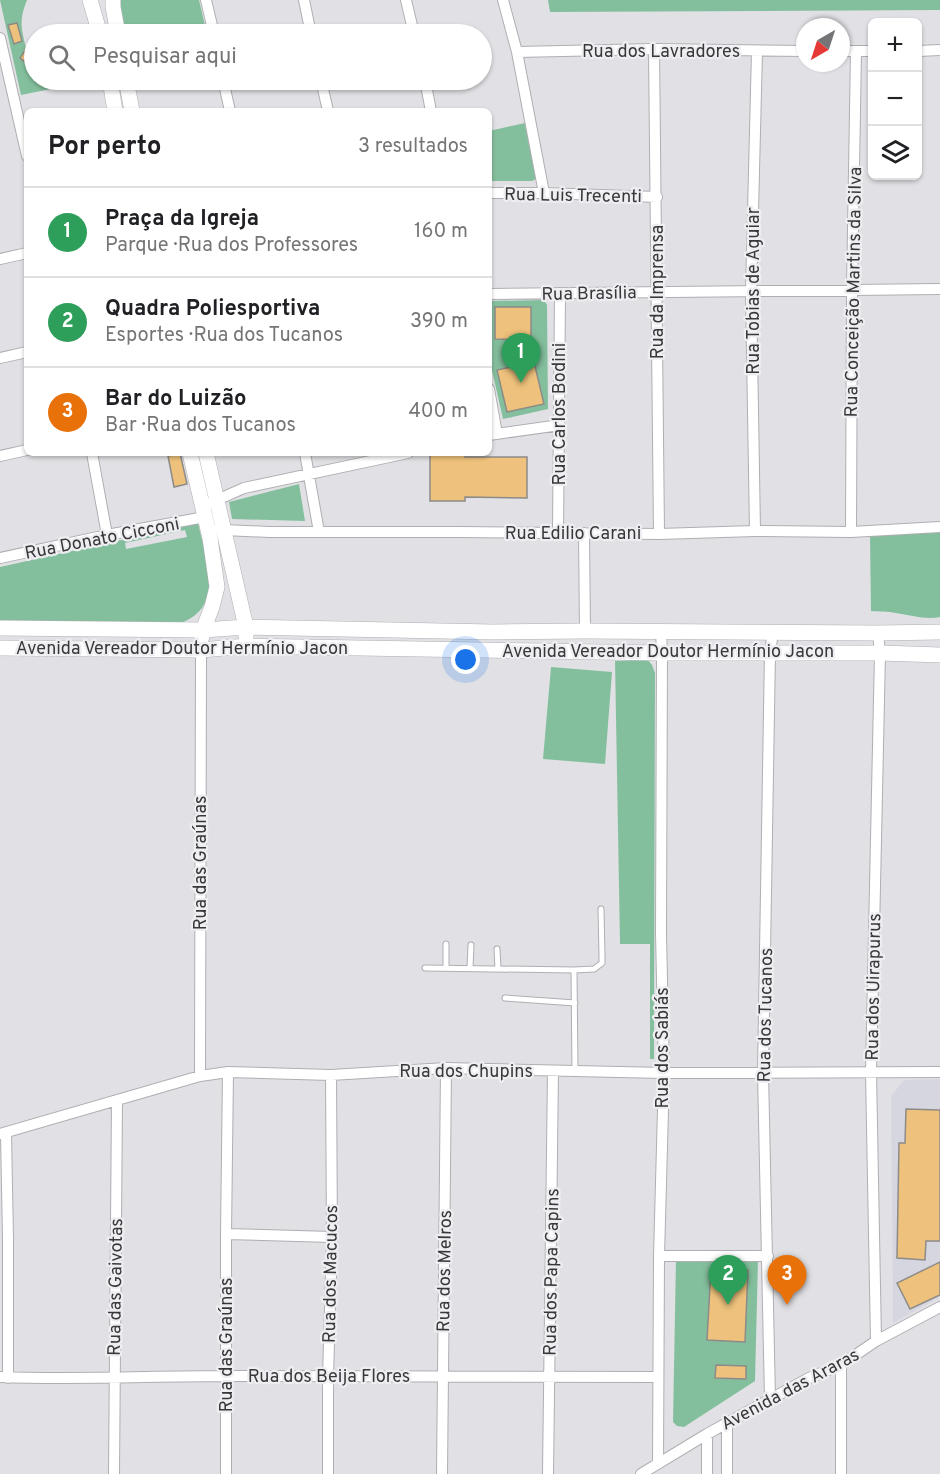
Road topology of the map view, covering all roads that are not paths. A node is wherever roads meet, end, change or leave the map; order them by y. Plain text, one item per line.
1 (90, 0) edge
2 (113, 0) edge
3 (206, 0) edge
4 (304, 0) edge
5 (406, 0) edge
6 (503, 0) edge
7 (97, 24) edge
8 (116, 24) edge
9 (212, 24) edge
10 (309, 24) edge
11 (412, 24) edge
12 (0, 38) edge
13 (654, 50) junction
14 (940, 50) edge
15 (757, 51) junction
16 (796, 51) edge
17 (850, 51) edge
18 (856, 51) junction
19 (868, 51) edge
20 (922, 51) edge
21 (517, 52) junction
22 (112, 90) edge
23 (128, 90) edge
24 (226, 90) edge
25 (323, 90) edge
26 (427, 90) edge
27 (115, 108) edge
28 (131, 108) edge
29 (229, 108) edge
30 (327, 108) edge
31 (430, 108) edge
32 (24, 143) edge
33 (492, 193) edge
34 (544, 193) junction
35 (657, 197) junction
36 (24, 254) edge
37 (0, 259) edge
38 (940, 289) edge
39 (852, 290) junction
40 (656, 292) junction
41 (751, 292) junction
42 (560, 293) junction
43 (492, 294) edge
44 (24, 353) edge
45 (0, 358) edge
46 (560, 425) junction
47 (493, 435) edge
48 (24, 451) edge
49 (0, 456) edge
50 (93, 456) edge
51 (191, 456) edge
52 (207, 456) edge
53 (306, 456) edge
54 (390, 456) edge
55 (310, 475) junction
56 (217, 499) junction
57 (205, 517) junction
58 (940, 526) edge
59 (224, 530) junction
60 (754, 531) junction
61 (319, 532) junction
62 (584, 532) junction
63 (851, 532) junction
64 (558, 534) junction
65 (659, 534) junction
66 (107, 535) junction
67 (0, 558) edge
68 (246, 627) junction
69 (0, 628) edge
70 (203, 630) junction
71 (585, 631) junction
72 (661, 631) junction
73 (773, 632) junction
74 (940, 632) edge
75 (878, 633) junction
76 (246, 646) junction
77 (0, 648) edge
78 (201, 650) junction
79 (770, 652) junction
80 (662, 653) junction
81 (880, 653) junction
82 (940, 656) edge
83 (601, 909) dead end
84 (446, 945) dead end
85 (471, 945) dead end
86 (497, 949) dead end
87 (425, 968) dead end
88 (446, 968) junction
89 (470, 968) junction
90 (498, 969) junction
91 (574, 970) junction
92 (505, 998) dead end
93 (575, 1003) junction
94 (446, 1068) junction
95 (553, 1071) junction
96 (575, 1071) junction
97 (228, 1072) junction
98 (763, 1072) junction
99 (871, 1072) junction
100 (940, 1072) edge
101 (664, 1073) junction
102 (331, 1075) junction
103 (200, 1076) junction
104 (117, 1100) junction
105 (3, 1134) edge
106 (226, 1233) junction
107 (332, 1237) junction
108 (4, 1239) edge
109 (768, 1256) junction
110 (659, 1257) junction
111 (940, 1307) edge
112 (876, 1341) junction
113 (841, 1365) junction
114 (227, 1376) junction
115 (328, 1377) junction
116 (443, 1377) junction
117 (658, 1377) junction
118 (4, 1378) edge
119 (114, 1378) junction
120 (549, 1378) junction
121 (770, 1399) junction
122 (727, 1424) junction
123 (706, 1434) junction
124 (658, 1464) junction
125 (114, 1474) edge
126 (226, 1474) edge
127 (328, 1474) edge
128 (442, 1474) edge
129 (548, 1474) edge
130 (641, 1474) edge
131 (707, 1474) edge
132 (727, 1474) edge
133 (841, 1474) edge

1 - 7 street
2 - 8 street
3 - 9 street
4 - 10 street
5 - 11 street
6 - 21 street
12 - 32 street
13 - 15 street, Rua dos Lavradores
13 - 21 street, Rua dos Lavradores
13 - 35 street, Rua da Imprensa
14 - 20 street
15 - 16 street, Rua dos Lavradores
15 - 41 street, Rua Tobias de Aguiar
17 - 18 street
18 - 19 street
18 - 39 street, Rua Conceição Martins da Silva
21 - 34 street
22 - 27 street
23 - 28 street
24 - 29 street
25 - 30 street
26 - 31 street
33 - 34 street, Rua Luis Trecenti
34 - 35 street, Rua Luis Trecenti
35 - 40 street, Rua da Imprensa
36 - 37 street
38 - 39 street, Rua Brasília
39 - 41 street, Rua Brasília
39 - 63 street, Rua Conceição Martins da Silva
40 - 41 street, Rua Brasília
40 - 42 street, Rua Brasília
40 - 65 street, Rua da Imprensa
41 - 60 street, Rua Tobias de Aguiar
42 - 43 street, Rua Brasília
42 - 46 street, Rua Carlos Bodini
44 - 45 street
46 - 47 street
46 - 64 street, Rua Carlos Bodini
48 - 49 street
50 - 66 street
51 - 57 street
52 - 56 street
53 - 55 street
54 - 55 street
55 - 56 street
55 - 61 street
56 - 57 street
56 - 59 street
57 - 59 street, Rua Edilio Carani
57 - 66 street, Rua Donato Cicconi
57 - 70 street
58 - 63 street, Rua Edilio Carani
59 - 61 street, Rua Edilio Carani
59 - 68 street
60 - 63 street, Rua Edilio Carani
60 - 65 street, Rua Edilio Carani
61 - 64 street, Rua Edilio Carani
62 - 64 street, Rua Edilio Carani
62 - 65 street, Rua Edilio Carani
62 - 71 street
66 - 67 street, Rua Donato Cicconi
68 - 70 street, Avenida Vereador Doutor Hermínio Jacon
68 - 71 street, Avenida Vereador Doutor Hermínio Jacon
68 - 76 street
69 - 70 street, Avenida Vereador Doutor Hermínio Jacon
70 - 78 street
71 - 72 street, Avenida Vereador Doutor Hermínio Jacon
72 - 73 street, Avenida Vereador Doutor Hermínio Jacon
72 - 80 street, Rua dos Sabiás
73 - 75 street, Avenida Vereador Doutor Hermínio Jacon
73 - 79 street, Rua dos Tucanos
74 - 75 street, Avenida Vereador Doutor Hermínio Jacon
75 - 81 street, Rua dos Uirapurus
76 - 78 street, Avenida Vereador Doutor Hermínio Jacon
76 - 80 street, Avenida Vereador Doutor Hermínio Jacon
77 - 78 street, Avenida Vereador Doutor Hermínio Jacon
78 - 103 street, Rua das Graúnas
79 - 80 street, Avenida Vereador Doutor Hermínio Jacon
79 - 81 street, Avenida Vereador Doutor Hermínio Jacon
79 - 98 street, Rua dos Tucanos
80 - 101 street, Rua dos Sabiás
81 - 82 street, Avenida Vereador Doutor Hermínio Jacon
81 - 99 street, Rua dos Uirapurus
83 - 91 lane
84 - 88 lane
85 - 89 lane
86 - 90 lane
87 - 88 lane
88 - 89 lane
89 - 90 lane
90 - 91 lane
91 - 93 lane
92 - 93 lane
93 - 96 lane
94 - 95 street, Rua dos Chupins
94 - 102 street, Rua dos Chupins
94 - 116 street, Rua dos Melros
95 - 96 street, Rua dos Chupins
95 - 120 street, Rua dos Papa Capins
96 - 101 street, Rua dos Chupins
97 - 102 street, Rua dos Chupins
97 - 103 street, Rua dos Chupins
97 - 106 street, Rua das Graúnas
98 - 99 street, Rua dos Chupins
98 - 101 street, Rua dos Chupins
98 - 109 street, Rua dos Tucanos
99 - 100 street, Rua dos Chupins
99 - 112 street, Rua dos Uirapurus
101 - 110 street, Rua dos Sabiás
102 - 107 street, Rua dos Macucos
103 - 104 street, Rua dos Chupins
104 - 105 street, Rua dos Chupins
104 - 119 street, Rua das Gaivotas
105 - 108 street
106 - 107 street
106 - 114 street, Rua das Graúnas
107 - 115 street, Rua dos Macucos
108 - 118 street
109 - 110 street
109 - 121 street, Rua dos Tucanos
110 - 117 street, Rua dos Sabiás
111 - 112 street, Avenida das Araras
112 - 113 street, Avenida das Araras
113 - 121 street, Avenida das Araras
113 - 133 street
114 - 115 street, Rua dos Beija Flores
114 - 119 street, Rua dos Beija Flores
114 - 126 street, Rua das Graúnas
115 - 116 street, Rua dos Beija Flores
115 - 127 street, Rua dos Macucos
116 - 120 street, Rua dos Beija Flores
116 - 128 street, Rua dos Melros
117 - 120 street, Rua dos Beija Flores
117 - 124 street, Rua dos Sabiás
118 - 119 street, Rua dos Beija Flores
119 - 125 street, Rua das Gaivotas
120 - 129 street, Rua dos Papa Capins
121 - 122 street, Avenida das Araras
122 - 123 street, Avenida das Araras
122 - 132 street
123 - 124 street, Avenida das Araras
123 - 131 street
124 - 130 street, Avenida das Araras

